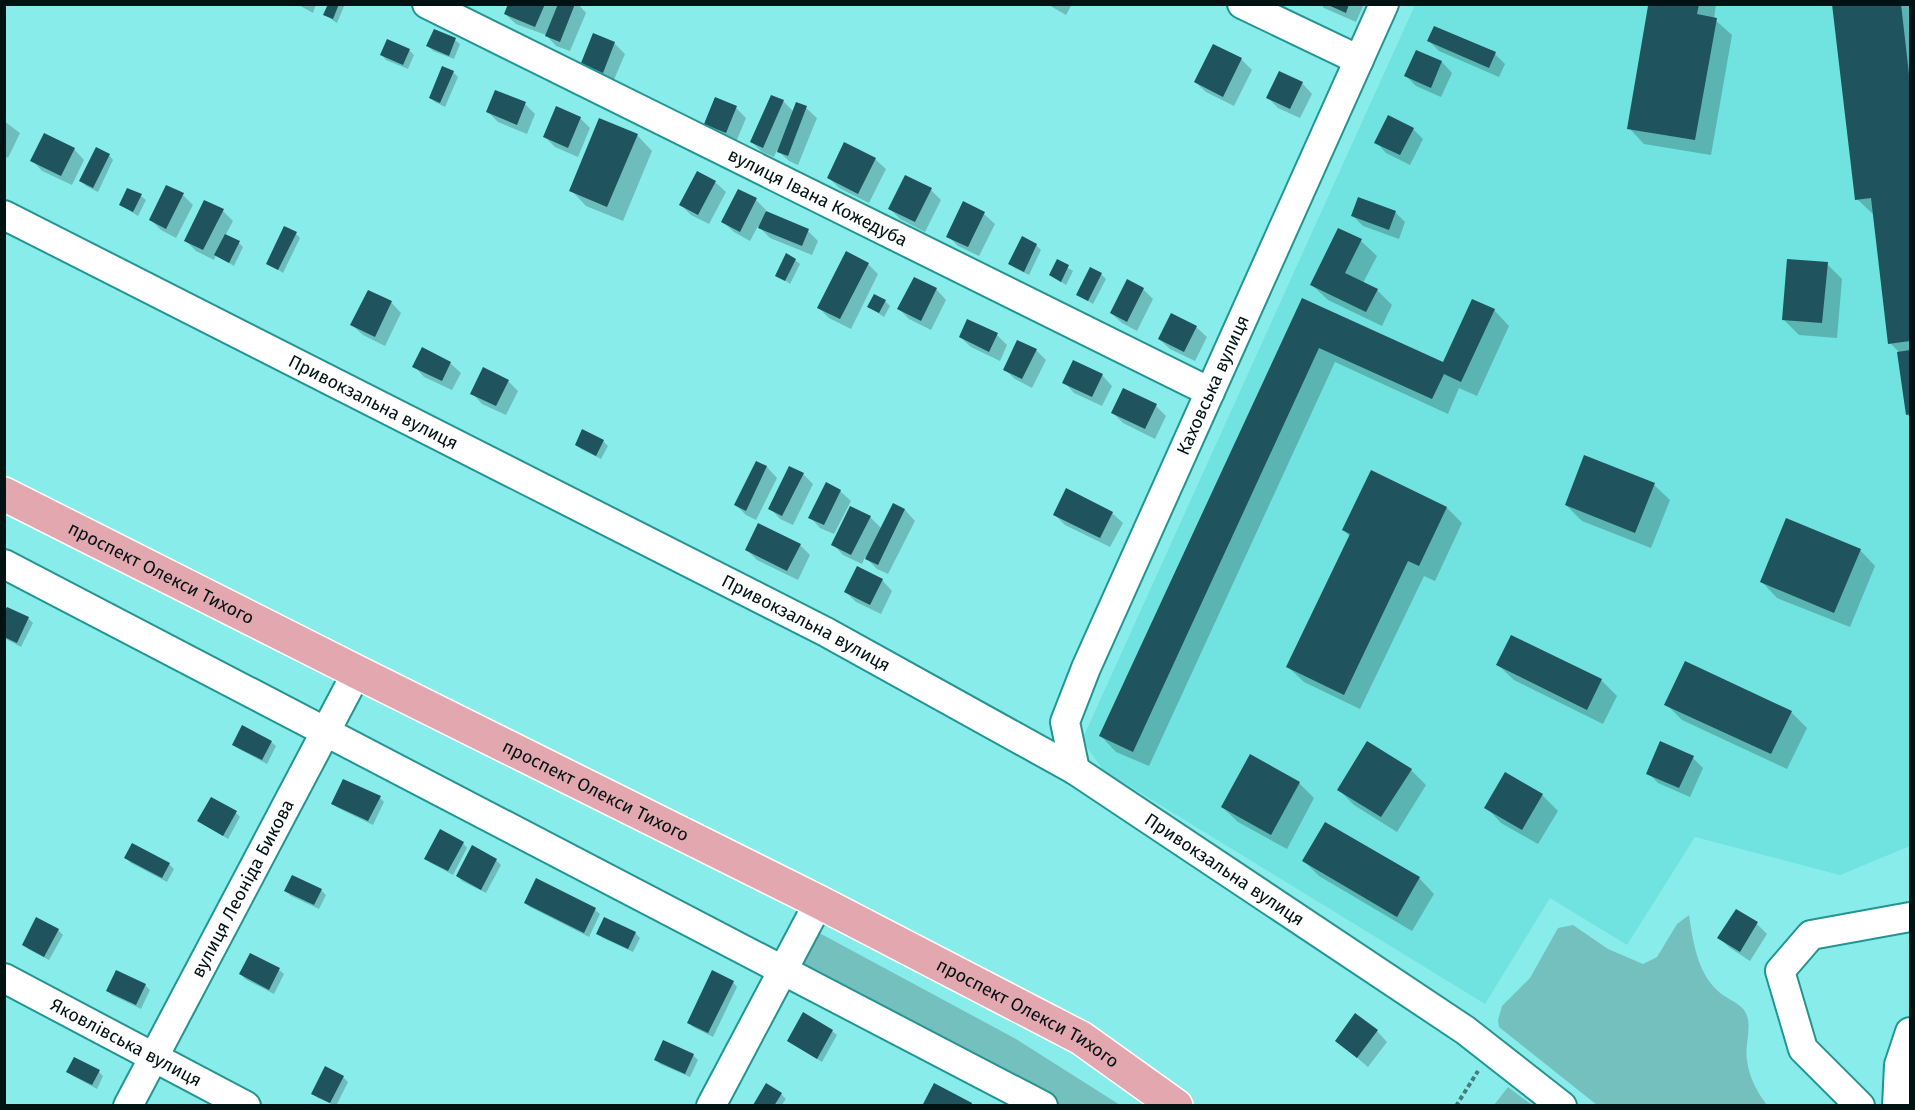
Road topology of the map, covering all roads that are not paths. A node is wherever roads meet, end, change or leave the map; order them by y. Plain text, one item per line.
1 (428, 4) edge
2 (1242, 4) edge
3 (1384, 4) edge
4 (1359, 60) junction
5 (4, 215) edge
6 (1210, 392) junction
7 (4, 494) edge
8 (4, 564) edge
9 (357, 672) junction
10 (326, 731) junction
11 (1075, 770) junction
12 (819, 902) junction
13 (1911, 917) edge
14 (783, 969) junction
15 (4, 978) edge
16 (1911, 1032) edge
17 (153, 1056) junction
18 (128, 1106) edge
19 (246, 1106) edge
20 (711, 1106) edge
21 (1043, 1106) edge
22 (1176, 1106) edge
23 (1562, 1106) edge
24 (1860, 1106) edge
25 (1897, 1106) edge

1 - 6 street, вулиця Івана Кожедуба
2 - 4 street
3 - 4 street, Каховська вулиця
4 - 6 street, Каховська вулиця
5 - 11 street, Привокзальна вулиця
6 - 11 street, Каховська вулиця
7 - 9 main road, проспект Олекси Тихого
8 - 10 street
9 - 10 street, вулиця Леоніда Бикова
9 - 12 main road, проспект Олекси Тихого
10 - 14 street
10 - 17 street, вулиця Леоніда Бикова
11 - 23 street, Привокзальна вулиця
12 - 14 street
12 - 22 main road, проспект Олекси Тихого
13 - 24 street
14 - 20 street
14 - 21 street
15 - 17 street, Яковлівська вулиця
16 - 25 street
17 - 18 street, вулиця Леоніда Бикова
17 - 19 street, Яковлівська вулиця

